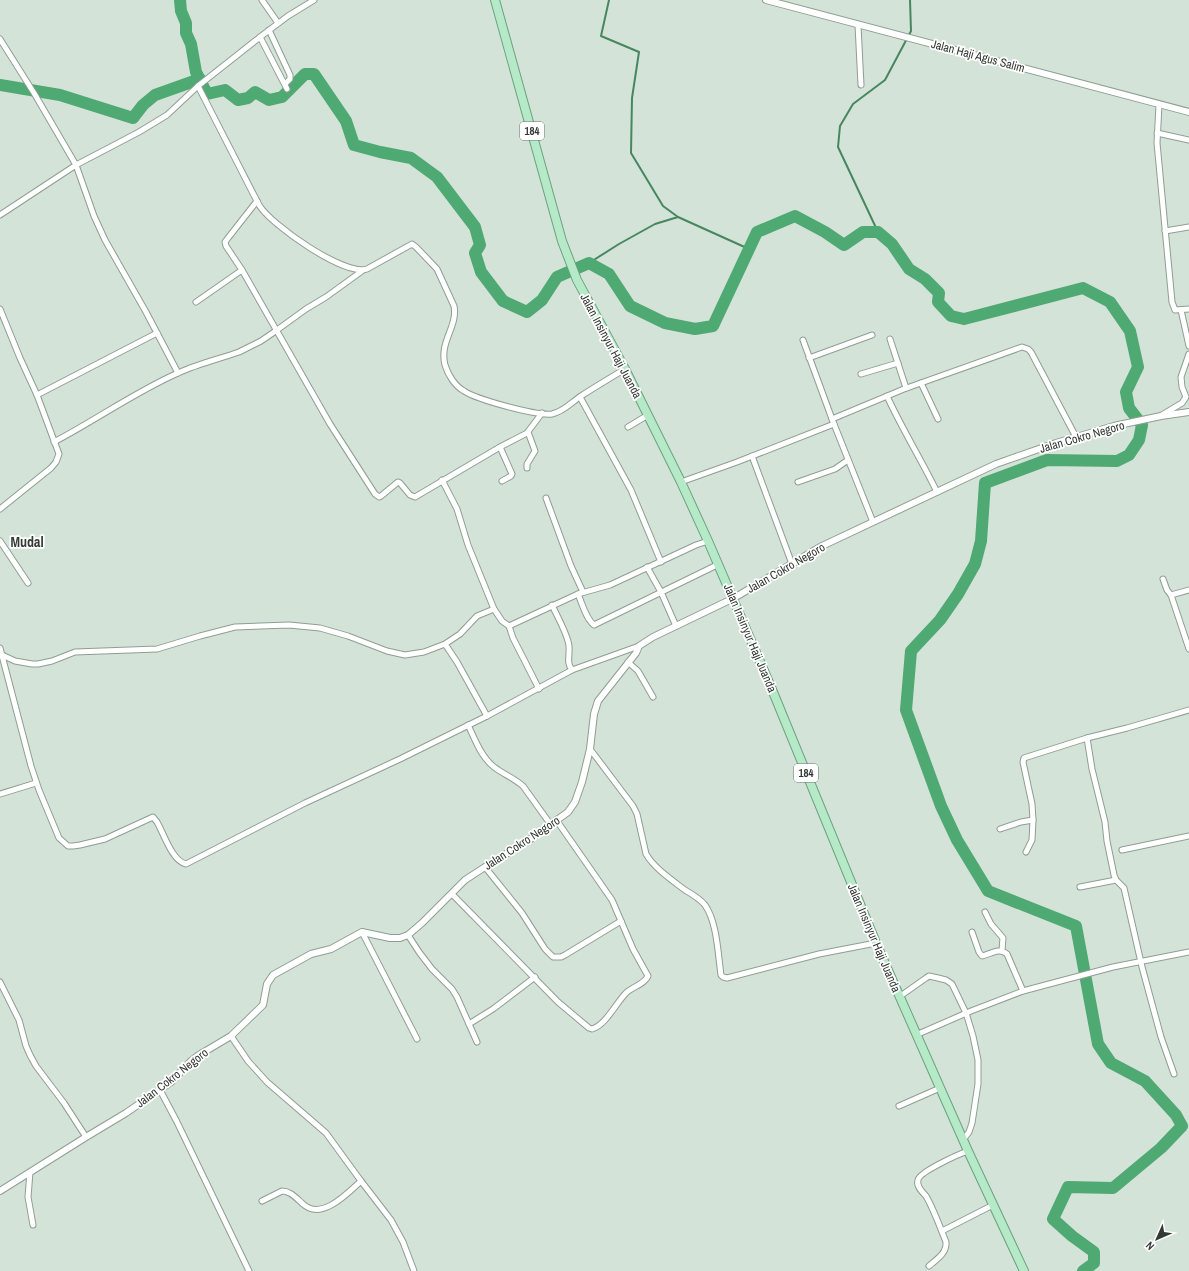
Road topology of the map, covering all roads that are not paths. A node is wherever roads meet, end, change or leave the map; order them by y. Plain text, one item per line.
1 (262, 0) edge
2 (314, 0) edge
3 (496, 0) edge
4 (766, 0) edge
5 (278, 23) junction
6 (858, 25) junction
7 (269, 30) junction
8 (260, 37) junction
9 (0, 39) edge
10 (861, 85) dead end
11 (199, 86) junction
12 (1159, 104) junction
13 (1189, 112) edge
14 (1157, 134) junction
15 (1189, 140) edge
16 (76, 165) junction
17 (257, 201) junction
18 (0, 215) edge
19 (1189, 227) edge
20 (1165, 231) junction
21 (242, 270) junction
22 (362, 271) junction
23 (196, 302) dead end
24 (1189, 308) edge
25 (0, 309) edge
26 (1181, 310) junction
27 (277, 330) junction
28 (157, 333) junction
29 (872, 335) dead end
30 (890, 339) dead end
31 (803, 340) dead end
32 (1189, 346) edge
33 (1189, 354) edge
34 (809, 358) junction
35 (898, 363) junction
36 (625, 370) junction
37 (178, 372) junction
38 (861, 374) dead end
39 (921, 383) junction
40 (906, 388) junction
41 (37, 395) junction
42 (887, 396) junction
43 (580, 397) junction
44 (1189, 412) edge
45 (542, 413) junction
46 (648, 415) junction
47 (1161, 416) junction
48 (938, 419) dead end
49 (833, 421) junction
50 (628, 427) dead end
51 (528, 432) junction
52 (1076, 436) junction
53 (54, 442) junction
54 (500, 447) junction
55 (752, 456) junction
56 (848, 460) junction
57 (527, 468) dead end
58 (442, 480) junction
59 (502, 481) dead end
60 (681, 482) junction
61 (798, 482) dead end
62 (937, 492) junction
63 (546, 498) dead end
64 (0, 509) edge
65 (873, 522) junction
66 (0, 541) edge
67 (708, 541) junction
68 (661, 562) junction
69 (718, 564) junction
70 (792, 564) junction
71 (647, 567) junction
72 (1163, 579) dead end
73 (28, 582) dead end
74 (1189, 590) edge
75 (661, 592) junction
76 (581, 593) junction
77 (1171, 595) junction
78 (734, 598) junction
79 (552, 605) junction
80 (494, 609) junction
81 (508, 626) junction
82 (676, 626) junction
83 (446, 644) junction
84 (639, 646) junction
85 (1189, 649) edge
86 (1, 651) edge
87 (628, 662) junction
88 (572, 670) junction
89 (539, 689) junction
90 (653, 697) dead end
91 (1189, 710) edge
92 (487, 716) junction
93 (468, 725) junction
94 (1086, 738) junction
95 (590, 750) junction
96 (36, 783) junction
97 (0, 794) edge
98 (1033, 820) junction
99 (557, 821) junction
100 (551, 825) junction
101 (1000, 829) dead end
102 (1189, 836) edge
103 (1122, 850) dead end
104 (1026, 852) dead end
105 (485, 867) junction
106 (1116, 880) junction
107 (1080, 887) dead end
108 (452, 894) junction
109 (985, 912) dead end
110 (621, 921) junction
111 (362, 932) junction
112 (972, 932) dead end
113 (408, 935) junction
114 (876, 943) junction
115 (1002, 950) junction
116 (1189, 952) edge
117 (1141, 961) junction
118 (534, 977) junction
119 (0, 982) edge
120 (1024, 992) junction
121 (899, 997) junction
122 (966, 1013) junction
123 (469, 1024) junction
124 (916, 1035) junction
125 (231, 1036) junction
126 (417, 1039) dead end
127 (477, 1042) dead end
128 (1174, 1074) dead end
129 (940, 1088) junction
130 (160, 1090) junction
131 (899, 1106) dead end
132 (86, 1137) junction
133 (963, 1140) junction
134 (968, 1151) junction
135 (30, 1172) junction
136 (361, 1181) junction
137 (0, 1191) edge
138 (262, 1200) dead end
139 (993, 1205) junction
140 (33, 1225) dead end
141 (942, 1231) junction
142 (929, 1266) dead end
143 (249, 1271) edge
144 (414, 1271) edge
145 (1024, 1271) edge

1 - 5 street
2 - 5 street
3 - 36 main road, Jalan Insinyur Haji Juanda / 184
4 - 6 street, Jalan Haji Agus Salim
5 - 7 street
6 - 10 street
6 - 12 street, Jalan Haji Agus Salim
7 - 8 street
7 - 8 street
8 - 11 street
9 - 16 street
11 - 16 street
11 - 17 street
12 - 13 street, Jalan Haji Agus Salim
12 - 14 street
14 - 15 street
14 - 20 street
16 - 18 street
16 - 28 street
17 - 21 street
17 - 22 street
19 - 20 street
20 - 26 street
21 - 23 street
21 - 27 street
22 - 27 street
22 - 45 street
24 - 26 street
25 - 41 street
26 - 32 street
27 - 37 street
27 - 58 street
28 - 37 street
28 - 41 street
29 - 34 street
30 - 35 street
31 - 34 street
33 - 47 street
34 - 49 street
35 - 38 street
35 - 40 street
36 - 43 street
36 - 46 main road, Jalan Insinyur Haji Juanda / 184
37 - 53 street
39 - 40 street
39 - 48 street
39 - 52 street
40 - 42 street
41 - 53 street
42 - 49 street
42 - 62 street
43 - 45 street
43 - 68 street
44 - 47 street, Jalan Cokro Negoro
45 - 51 street
46 - 50 street
46 - 60 main road, Jalan Insinyur Haji Juanda / 184
47 - 52 street, Jalan Cokro Negoro
49 - 55 street
49 - 56 street
51 - 54 street
51 - 57 street
52 - 62 street, Jalan Cokro Negoro
53 - 64 street
54 - 58 street
54 - 59 street
55 - 60 street
55 - 70 street
56 - 61 street
56 - 65 street
58 - 80 street
60 - 67 main road, Jalan Insinyur Haji Juanda / 184
62 - 65 street, Jalan Cokro Negoro
63 - 76 street
65 - 70 street, Jalan Cokro Negoro
66 - 73 street
67 - 68 street
67 - 69 main road, Jalan Insinyur Haji Juanda / 184
68 - 71 street
69 - 75 street
69 - 78 main road, Jalan Insinyur Haji Juanda / 184
70 - 78 street, Jalan Cokro Negoro
71 - 75 street
71 - 76 street
72 - 77 street
74 - 77 street
75 - 76 street
75 - 82 street
76 - 79 street
77 - 85 street
78 - 82 street, Jalan Cokro Negoro
78 - 114 main road, Jalan Insinyur Haji Juanda / 184
79 - 81 street
79 - 88 street
80 - 81 street
80 - 83 street
81 - 89 street
82 - 84 street, Jalan Cokro Negoro
83 - 86 street
83 - 92 street
84 - 87 street, Jalan Cokro Negoro
84 - 88 street
86 - 96 street
87 - 90 street
87 - 95 street, Jalan Cokro Negoro
88 - 89 street
89 - 92 street
91 - 94 street
92 - 93 street
93 - 96 street
93 - 100 street
94 - 98 street
94 - 106 street
95 - 99 street, Jalan Cokro Negoro
95 - 114 street
96 - 97 street
98 - 101 street
98 - 104 street
99 - 100 street, Jalan Cokro Negoro
99 - 110 street
100 - 105 street, Jalan Cokro Negoro
102 - 103 street
105 - 108 street, Jalan Cokro Negoro
105 - 110 street
106 - 107 street
106 - 117 street
108 - 113 street, Jalan Cokro Negoro
108 - 118 street
109 - 115 street
110 - 118 street
111 - 113 street
111 - 125 street, Jalan Cokro Negoro
111 - 126 street
112 - 115 street
113 - 123 street
114 - 121 main road, Jalan Insinyur Haji Juanda / 184
115 - 120 street
116 - 117 street
117 - 120 street
117 - 128 street
118 - 123 street
119 - 132 street
120 - 122 street
121 - 122 street
121 - 124 main road, Jalan Insinyur Haji Juanda / 184
122 - 124 street
122 - 133 street
123 - 127 street
124 - 129 main road, Jalan Insinyur Haji Juanda / 184
125 - 130 street, Jalan Cokro Negoro
125 - 136 street
129 - 131 street
129 - 133 main road, Jalan Insinyur Haji Juanda / 184
130 - 132 street, Jalan Cokro Negoro
130 - 143 street
132 - 135 street, Jalan Cokro Negoro
133 - 134 main road, Jalan Insinyur Haji Juanda / 184
134 - 139 main road, Jalan Insinyur Haji Juanda / 184
134 - 141 street
135 - 137 street, Jalan Cokro Negoro
135 - 140 street
136 - 138 street
136 - 144 street
139 - 141 street
139 - 145 main road, Jalan Insinyur Haji Juanda / 184
141 - 142 street

